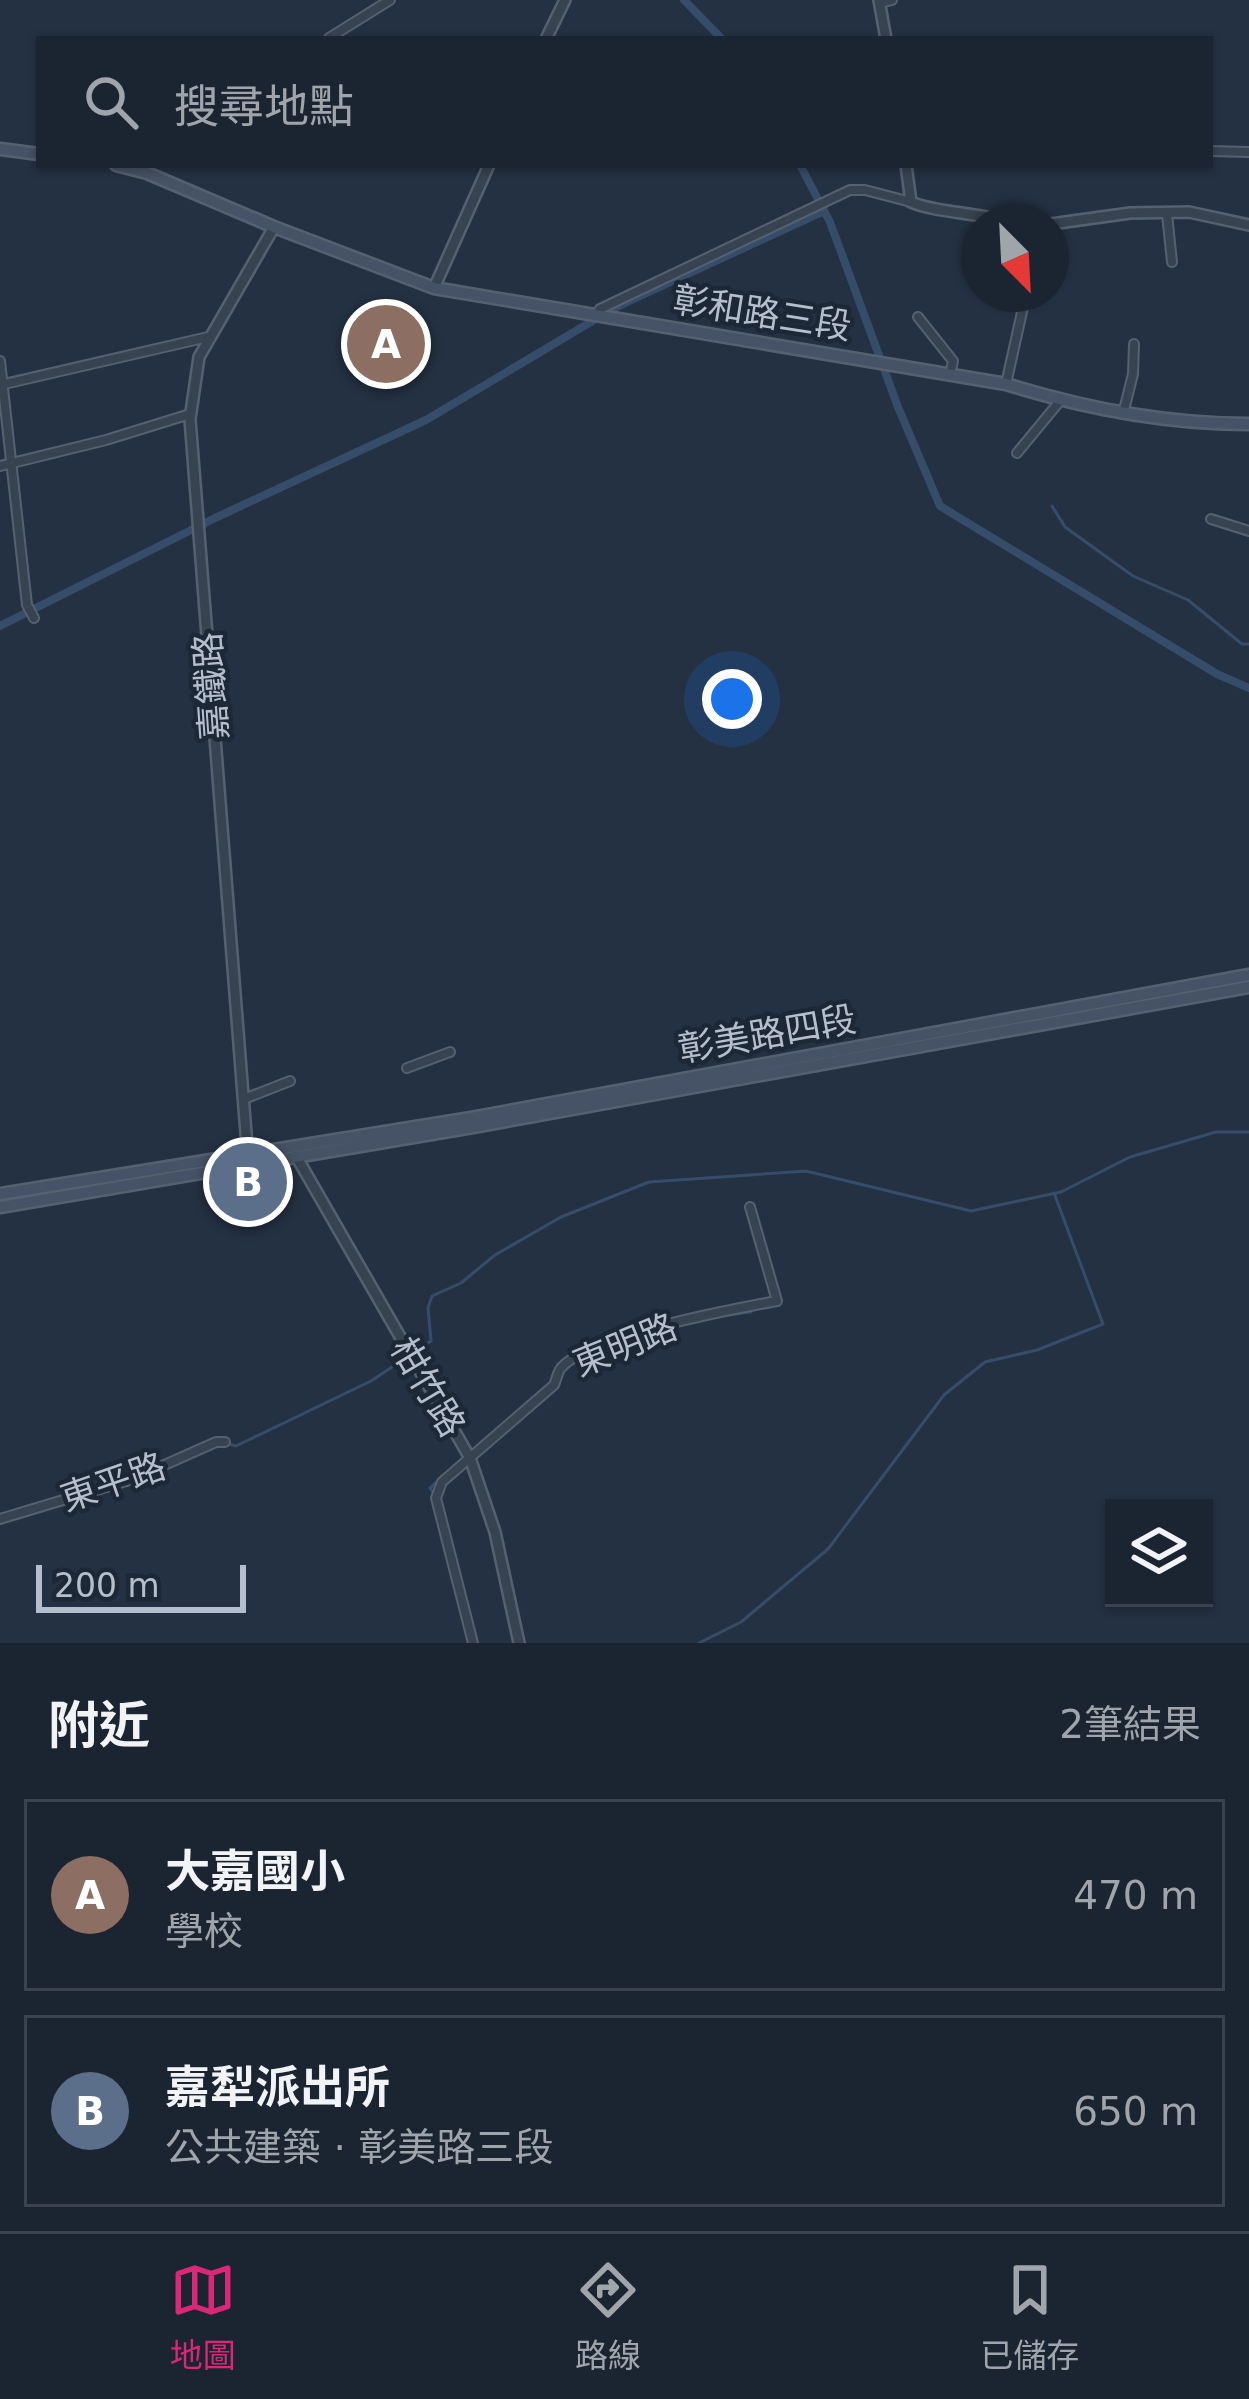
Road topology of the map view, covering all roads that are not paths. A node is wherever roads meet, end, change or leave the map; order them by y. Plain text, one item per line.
1 (390, 0) edge
2 (565, 0) edge
3 (883, 1) edge
4 (332, 36) edge
5 (547, 36) edge
6 (886, 36) edge
7 (0, 148) edge
8 (1213, 151) edge
9 (1249, 152) edge
10 (36, 154) edge
11 (488, 168) edge
12 (906, 168) edge
13 (149, 169) edge
14 (911, 202) junction
15 (961, 212) edge
16 (1167, 214) junction
17 (1069, 221) edge
18 (1249, 225) edge
19 (274, 227) junction
20 (1172, 262) dead end
21 (434, 288) junction
22 (1021, 312) edge
23 (918, 317) dead end
24 (601, 318) junction
25 (208, 338) junction
26 (1134, 344) dead end
27 (0, 361) edge
28 (950, 375) junction
29 (2, 384) edge
30 (1006, 384) junction
31 (1060, 400) junction
32 (1124, 410) junction
33 (190, 414) junction
34 (1249, 424) edge
35 (1017, 453) dead end
36 (4, 465) edge
37 (1211, 519) dead end
38 (1249, 531) edge
39 (31, 612) dead end
40 (1249, 975) edge
41 (1249, 987) edge
42 (1169, 995) junction
43 (450, 1052) dead end
44 (407, 1068) dead end
45 (290, 1081) dead end
46 (244, 1099) junction
47 (296, 1153) junction
48 (248, 1160) junction
49 (0, 1194) edge
50 (0, 1207) edge
51 (750, 1207) dead end
52 (225, 1442) dead end
53 (470, 1458) junction
54 (0, 1519) edge
55 (473, 1643) edge
56 (519, 1643) edge

1 - 4 street
2 - 5 street
3 - 6 street
7 - 10 main road
8 - 9 street
11 - 21 street
12 - 14 street
13 - 19 main road, 彰和路三段
14 - 15 street
14 - 24 street
16 - 17 street
16 - 18 street
16 - 20 street
19 - 21 main road, 彰和路三段
19 - 25 street, 嘉鐵路
21 - 24 main road, 彰和路三段
22 - 30 street
23 - 28 street
24 - 28 main road, 彰和路三段
25 - 29 street
25 - 33 street, 嘉鐵路
26 - 32 street
27 - 29 street
28 - 30 main road, 彰和路三段
29 - 36 street
30 - 31 main road, 彰和路三段
31 - 32 main road, 彰和路三段
31 - 35 street
32 - 34 main road, 彰和路三段
33 - 36 street
33 - 46 street, 嘉鐵路
36 - 39 street
37 - 38 street
40 - 42 main road, 彰美路四段
41 - 42 main road, 彰美路四段
42 - 47 main road, 彰美路四段
43 - 44 street
45 - 46 street
46 - 48 street, 嘉鐵路
47 - 48 main road, 彰美路四段
47 - 53 street, 柑竹路
48 - 49 main road
48 - 50 main road
51 - 53 street, 東明路
52 - 54 street, 東平路
53 - 55 street, 東明路
53 - 56 street, 柑竹路

